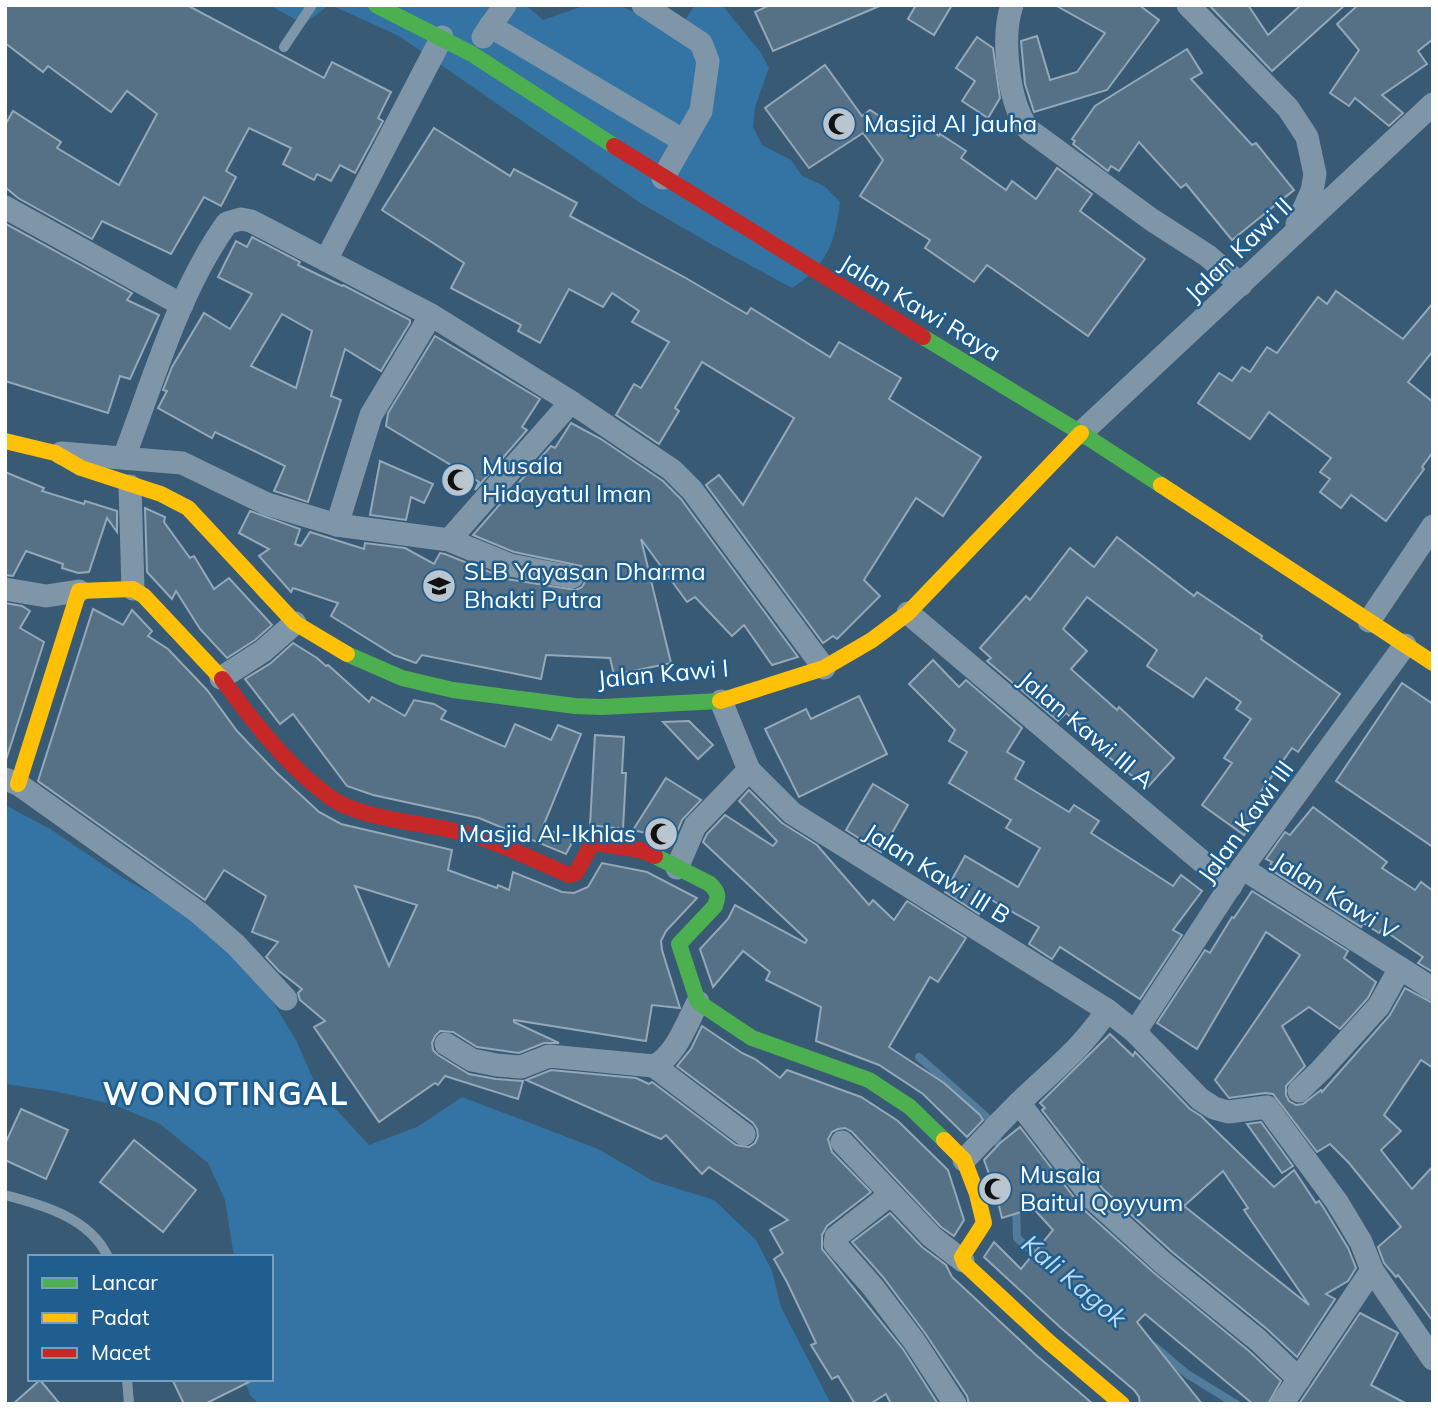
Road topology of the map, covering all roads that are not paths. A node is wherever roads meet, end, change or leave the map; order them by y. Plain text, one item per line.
1 (312, 5) edge
2 (376, 5) edge
3 (505, 5) edge
4 (643, 5) edge
5 (1012, 5) edge
6 (1188, 5) edge
7 (490, 26) junction
8 (442, 37) junction
9 (284, 47) dead end
10 (472, 54) junction
11 (1433, 104) edge
12 (684, 141) junction
13 (663, 178) junction
14 (5, 207) edge
15 (1292, 234) junction
16 (326, 260) junction
17 (1241, 285) junction
18 (182, 305) junction
19 (431, 315) junction
20 (571, 402) junction
21 (1081, 433) junction
22 (5, 441) edge
23 (55, 453) junction
24 (124, 457) junction
25 (130, 485) junction
26 (337, 525) junction
27 (1433, 526) edge
28 (449, 540) junction
29 (572, 577) dead end
30 (5, 589) edge
31 (133, 589) junction
32 (79, 591) junction
33 (908, 613) junction
34 (1370, 621) junction
35 (295, 623) junction
36 (1405, 645) junction
37 (1433, 663) edge
38 (824, 668) junction
39 (221, 678) junction
40 (721, 701) junction
41 (749, 770) junction
42 (12, 781) edge
43 (677, 868) junction
44 (1236, 877) junction
45 (1400, 968) junction
46 (1433, 989) edge
47 (286, 999) dead end
48 (698, 1002) junction
49 (1107, 1010) junction
50 (1135, 1032) junction
51 (446, 1044) dead end
52 (654, 1066) junction
53 (1298, 1091) dead end
54 (1019, 1103) junction
55 (744, 1134) dead end
56 (842, 1142) dead end
57 (964, 1160) junction
58 (5, 1195) edge
59 (890, 1195) junction
60 (107, 1255) edge
61 (962, 1261) junction
62 (1372, 1270) junction
63 (1433, 1359) edge
64 (1299, 1379) junction
65 (127, 1381) edge
66 (129, 1404) edge
67 (955, 1404) edge
68 (1122, 1404) edge
69 (1282, 1404) edge

1 - 9 lane
2 - 8 street, Jalan Kawi Raya
3 - 7 street
4 - 12 street
5 - 17 street
6 - 15 street
7 - 10 street
7 - 12 street
8 - 10 street, Jalan Kawi Raya
8 - 16 street
10 - 13 street, Jalan Kawi Raya
11 - 15 street, Jalan Kawi II
12 - 13 street
13 - 21 street, Jalan Kawi Raya
14 - 18 street
15 - 17 street, Jalan Kawi II
16 - 18 street
16 - 19 street
17 - 21 street, Jalan Kawi II
18 - 24 street
19 - 20 street
19 - 26 street
20 - 28 street
20 - 38 street
21 - 33 street, Jalan Kawi I
21 - 34 street, Jalan Kawi Raya
22 - 23 street, Jalan Kawi I
23 - 24 street
23 - 25 street, Jalan Kawi I
24 - 26 street
25 - 31 street
25 - 35 street, Jalan Kawi I
26 - 28 street
27 - 34 street
28 - 29 street
30 - 32 street
31 - 32 street
31 - 39 street
32 - 42 street
33 - 38 street, Jalan Kawi I
33 - 44 street, Jalan Kawi III A
34 - 36 street, Jalan Kawi Raya
35 - 39 street
35 - 40 street, Jalan Kawi I
36 - 37 street, Jalan Kawi Raya
36 - 44 street, Jalan Kawi III
38 - 40 street, Jalan Kawi I
39 - 43 street
40 - 41 street, Jalan Kawi III B
41 - 43 street
41 - 49 street, Jalan Kawi III B
42 - 47 street
43 - 48 street
44 - 45 street, Jalan Kawi V
44 - 50 street, Jalan Kawi III
45 - 46 street, Jalan Kawi V
45 - 53 street, Jalan Kawi V
48 - 52 street
48 - 57 street
49 - 50 street, Jalan Kawi III B
49 - 54 street
50 - 62 street, Jalan Kawi III B
51 - 52 street
52 - 55 street
54 - 57 street
54 - 64 street
56 - 59 street
57 - 61 street
58 - 60 lane
59 - 61 street
59 - 67 street
61 - 68 street
62 - 63 street, Jalan Kawi III B
62 - 64 street
64 - 69 street
65 - 66 lane

